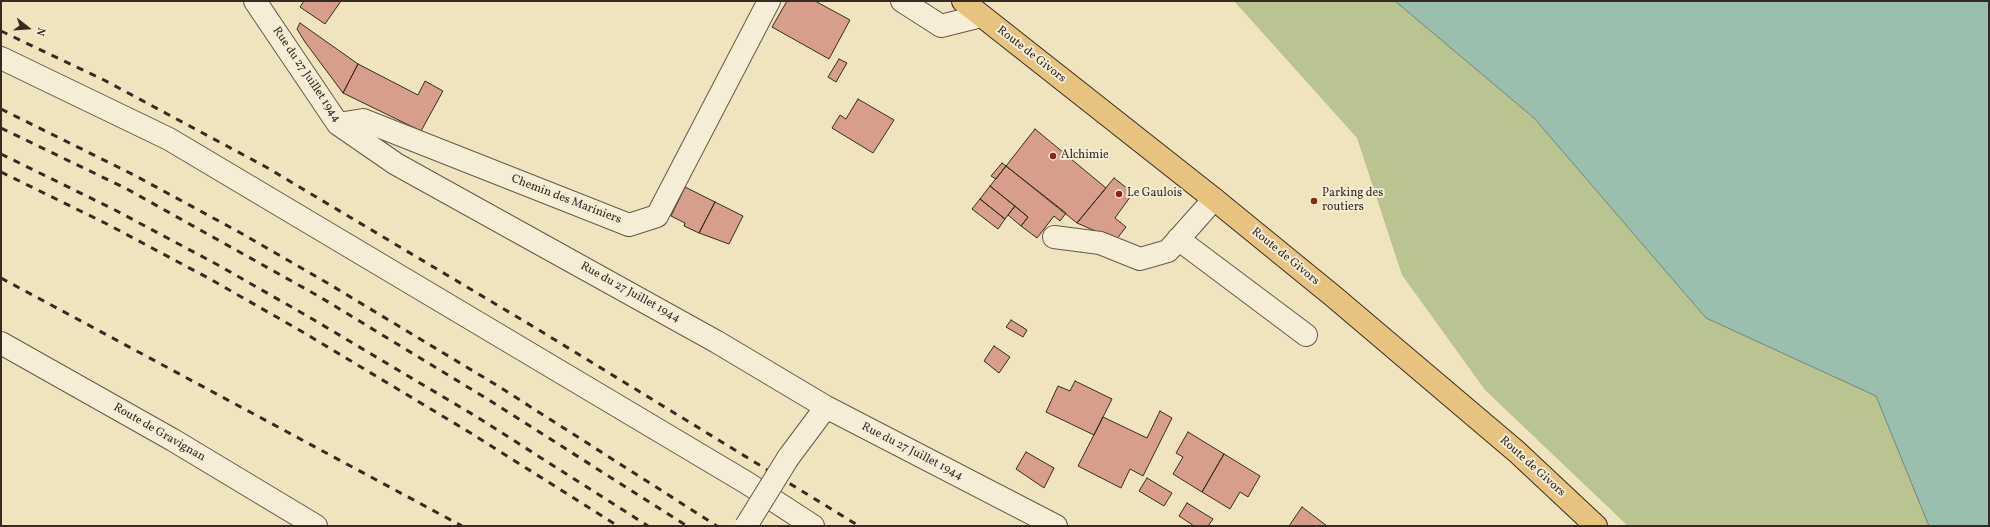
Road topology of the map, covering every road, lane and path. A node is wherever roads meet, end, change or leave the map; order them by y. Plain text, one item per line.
1 (255, 1) edge
2 (769, 1) edge
3 (902, 1) edge
4 (963, 1) edge
5 (981, 16) junction
6 (1, 58) edge
7 (338, 124) junction
8 (1214, 199) junction
9 (1054, 236) dead end
10 (1178, 239) junction
11 (1306, 335) dead end
12 (1, 343) edge
13 (826, 407) junction
14 (316, 526) edge
15 (746, 526) edge
16 (813, 526) edge
17 (1056, 526) edge
18 (1596, 526) edge

1 - 7 street, Rue du 27 Juillet 1944
2 - 7 street, Chemin des Mariniers
3 - 5 street
4 - 5 main road, Route de Givors
5 - 8 main road, Route de Givors
6 - 16 street
7 - 13 street, Rue du 27 Juillet 1944
8 - 10 street
8 - 18 main road, Route de Givors
9 - 10 street
10 - 11 street
12 - 14 street, Route de Gravignan
13 - 15 street, bridge
13 - 17 street, Rue du 27 Juillet 1944

